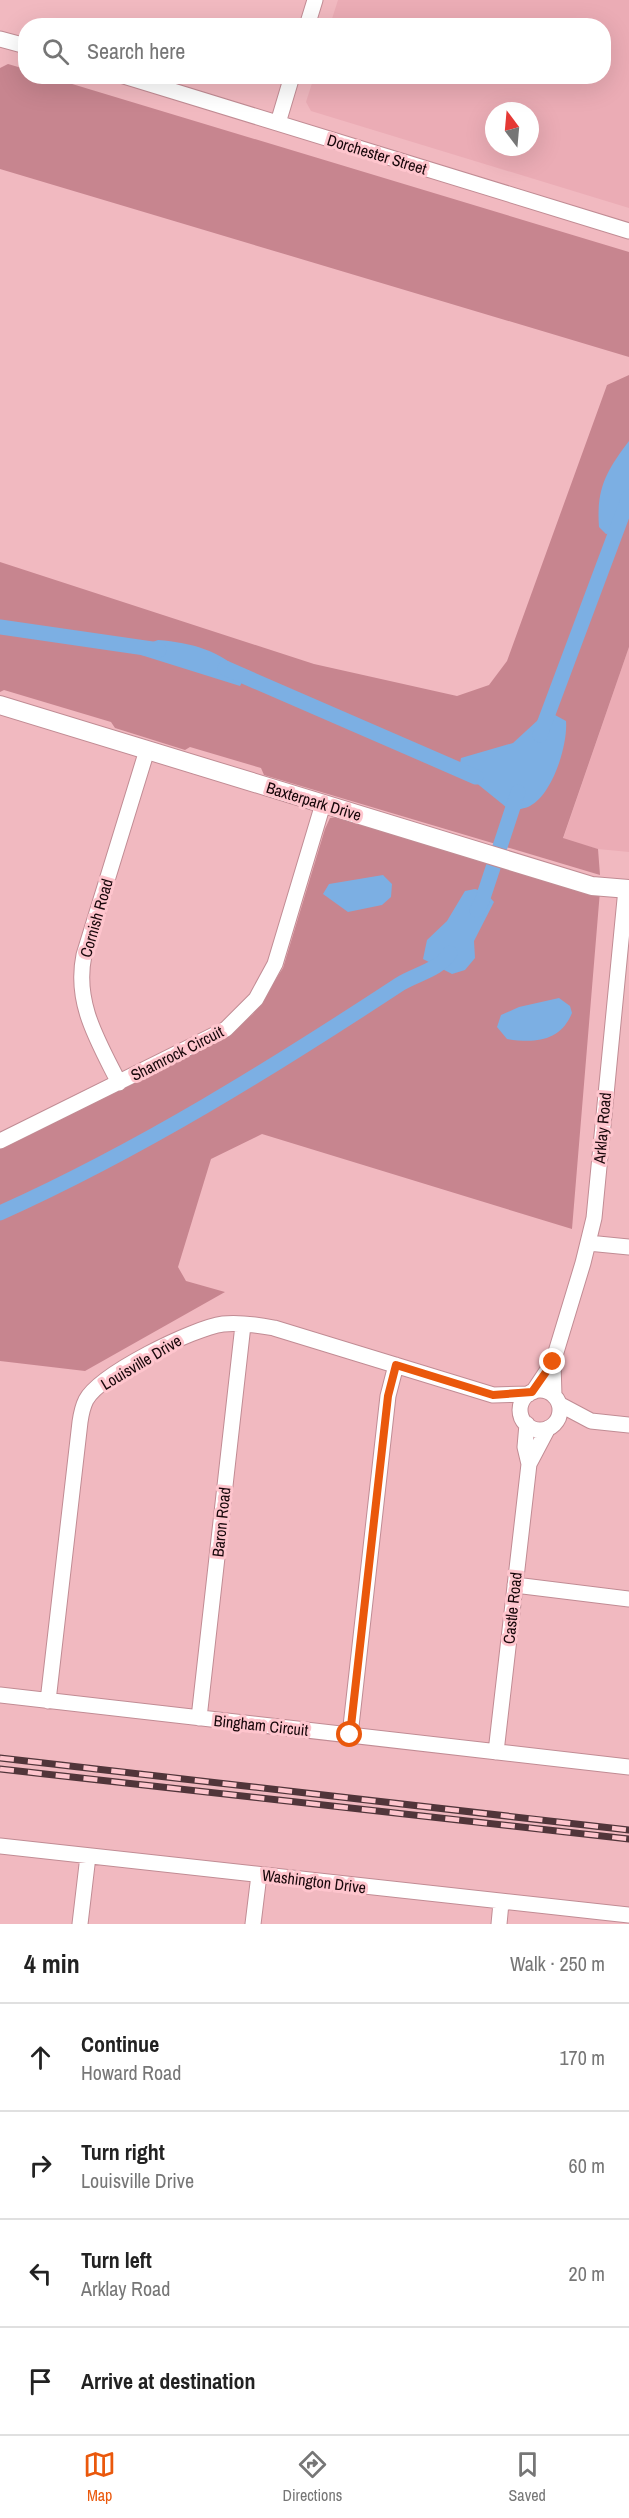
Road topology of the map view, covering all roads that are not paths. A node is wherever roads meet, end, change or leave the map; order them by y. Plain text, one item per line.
1 (315, 0) edge
2 (309, 18) edge
3 (0, 39) edge
4 (18, 44) edge
5 (150, 84) edge
6 (290, 84) edge
7 (278, 123) junction
8 (629, 231) edge
9 (0, 705) edge
10 (147, 750) junction
11 (323, 804) junction
12 (628, 889) edge
13 (119, 1083) junction
14 (0, 1141) edge
15 (588, 1243) junction
16 (629, 1247) edge
17 (243, 1325) junction
18 (553, 1362) junction
19 (396, 1365) junction
20 (531, 1393) junction
21 (493, 1395) junction
22 (556, 1400) junction
23 (525, 1421) junction
24 (591, 1421) junction
25 (629, 1425) edge
26 (550, 1427) junction
27 (529, 1464) junction
28 (515, 1585) junction
29 (629, 1599) edge
30 (0, 1695) edge
31 (48, 1701) junction
32 (199, 1718) junction
33 (350, 1735) junction
34 (496, 1752) junction
35 (629, 1767) edge
36 (0, 1846) edge
37 (88, 1856) junction
38 (259, 1875) junction
39 (501, 1903) junction
40 (629, 1916) edge
41 (80, 1924) edge
42 (253, 1924) edge
43 (499, 1924) edge

1 - 2 street
3 - 4 street
5 - 7 street, Dorchester Street
6 - 7 street
7 - 8 street, Dorchester Street
9 - 10 street, Baxterpark Drive
10 - 11 street, Baxterpark Drive
10 - 13 street, Cornish Road
11 - 12 street, Baxterpark Drive
11 - 13 street, Shamrock Circuit
12 - 15 street, Arklay Road
13 - 14 street, Shamrock Circuit
15 - 16 street
15 - 18 street, Arklay Road
17 - 19 street, Louisville Drive
17 - 31 street, Louisville Drive
17 - 32 street, Baron Road
18 - 20 street, Arklay Road
18 - 22 street, Arklay Road
19 - 21 street, Louisville Drive
19 - 33 street
20 - 21 street, Louisville Drive
20 - 22 street
20 - 23 street
21 - 23 street, Louisville Drive
22 - 24 street
22 - 26 street
23 - 26 street
23 - 27 street, Castle Road
24 - 25 street
24 - 26 street
26 - 27 street, Castle Road
27 - 28 street, Castle Road
28 - 29 street
28 - 34 street, Castle Road
30 - 31 street, Bingham Circuit
31 - 32 street, Bingham Circuit
32 - 33 street, Bingham Circuit
33 - 34 street, Bingham Circuit
34 - 35 street, Bingham Circuit
36 - 37 street, Washington Drive
37 - 38 street, Washington Drive
37 - 41 street
38 - 39 street, Washington Drive
38 - 42 street
39 - 40 street, Washington Drive
39 - 43 street

